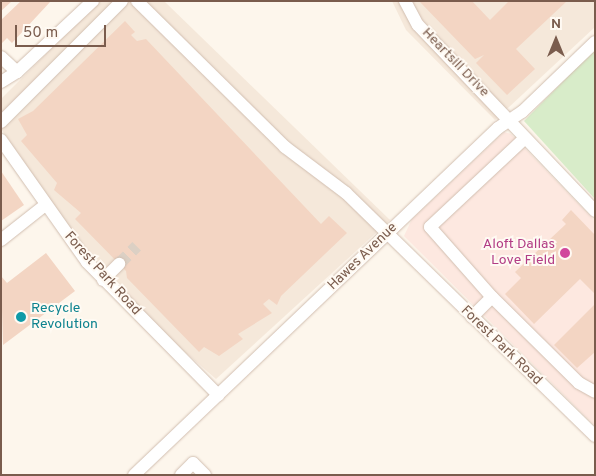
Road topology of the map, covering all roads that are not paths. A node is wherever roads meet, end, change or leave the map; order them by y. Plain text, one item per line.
1 (93, 1) edge
2 (122, 1) edge
3 (138, 1) edge
4 (405, 1) edge
5 (595, 42) edge
6 (1, 58) edge
7 (17, 72) junction
8 (1, 82) edge
9 (510, 120) junction
10 (1, 122) edge
11 (525, 138) junction
12 (1, 140) edge
13 (44, 206) junction
14 (595, 212) edge
15 (386, 235) junction
16 (1, 240) edge
17 (119, 264) tunnel mouth
18 (104, 280) junction
19 (492, 296) junction
20 (472, 317) junction
21 (595, 392) edge
22 (218, 395) junction
23 (595, 436) edge
24 (134, 475) edge
25 (180, 475) edge
26 (205, 475) edge

1 - 7 street
2 - 10 street
3 - 15 street, Forest Park Road
4 - 9 street, Heartsill Drive
5 - 9 street, Hawes Avenue
6 - 7 street
7 - 8 street
9 - 11 street, Heartsill Drive
9 - 15 street, Hawes Avenue
11 - 14 street, Heartsill Drive
11 - 19 street
12 - 13 street, Forest Park Road
13 - 16 street
13 - 18 street, Forest Park Road
15 - 20 street, Forest Park Road
15 - 22 street, Hawes Avenue
17 - 18 street
18 - 22 street, Forest Park Road
19 - 20 street
19 - 21 street
20 - 23 street, Forest Park Road
22 - 24 street, Hawes Avenue
25 - 26 street

